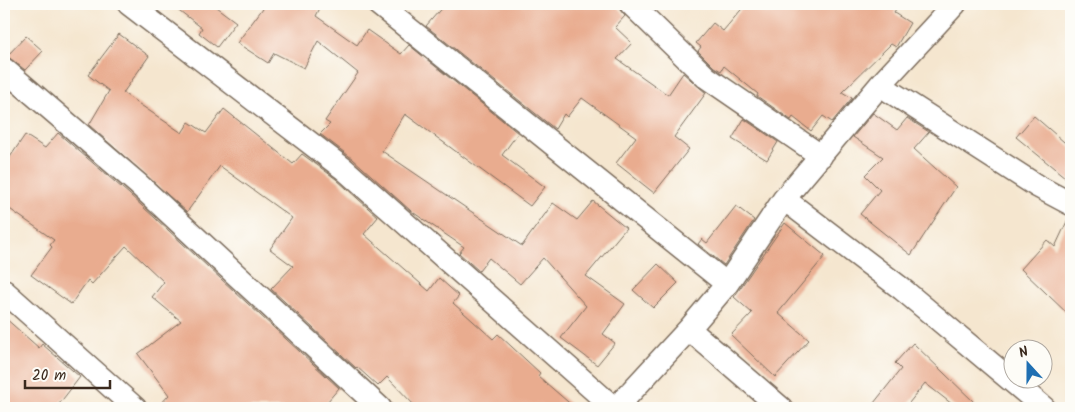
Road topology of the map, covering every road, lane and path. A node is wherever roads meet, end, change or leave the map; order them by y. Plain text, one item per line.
1 (129, 4) edge
2 (378, 4) edge
3 (631, 4) edge
4 (955, 4) edge
5 (4, 69) edge
6 (880, 85) junction
7 (821, 156) junction
8 (784, 199) junction
9 (1071, 204) edge
10 (727, 284) junction
11 (4, 291) edge
12 (689, 329) junction
13 (136, 408) edge
14 (380, 408) edge
15 (615, 408) edge
16 (781, 408) edge
17 (1044, 408) edge

1 - 15 street
2 - 10 street
3 - 7 street
4 - 6 street
5 - 14 street
6 - 7 street
6 - 9 street
7 - 8 street
8 - 10 street
8 - 17 street
10 - 12 street
11 - 13 street
12 - 15 street
12 - 16 street

